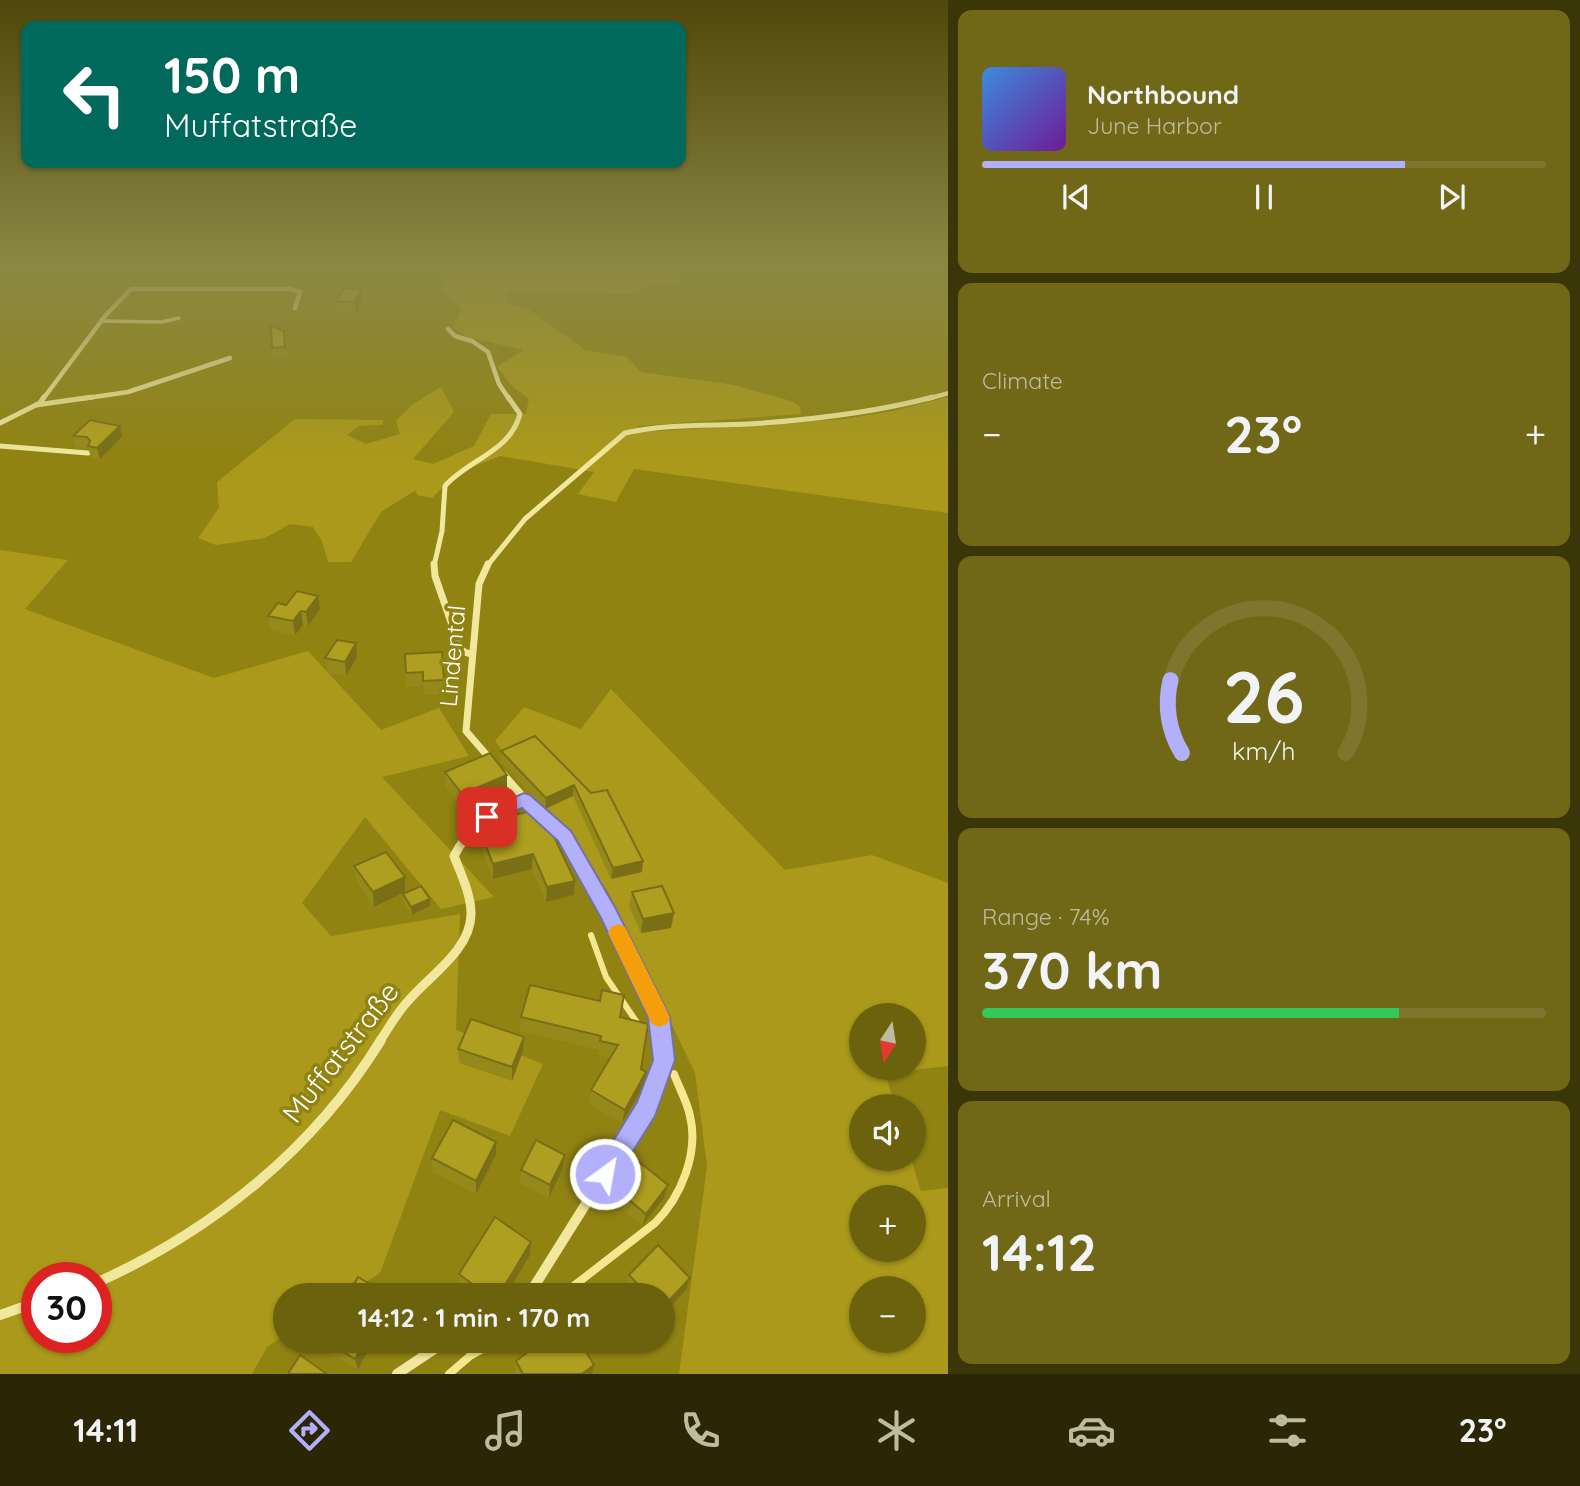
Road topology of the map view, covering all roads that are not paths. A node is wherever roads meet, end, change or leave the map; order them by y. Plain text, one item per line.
1 (95, 329) edge
2 (448, 329) dead end
3 (230, 358) dead end
4 (948, 393) edge
5 (36, 405) junction
6 (0, 423) edge
7 (0, 446) edge
8 (88, 453) edge
9 (471, 654) junction
10 (524, 800) junction
11 (112, 1276) edge
12 (536, 1283) edge
13 (21, 1308) edge
14 (0, 1315) edge
15 (428, 1353) edge
16 (397, 1374) edge

1 - 5 street
2 - 9 street
3 - 5 street
4 - 9 street, Lindental
5 - 6 street
7 - 8 street
9 - 10 street, Lindental
10 - 11 street, Muffatstraße
10 - 12 street, Lindental
13 - 14 street
15 - 16 street

